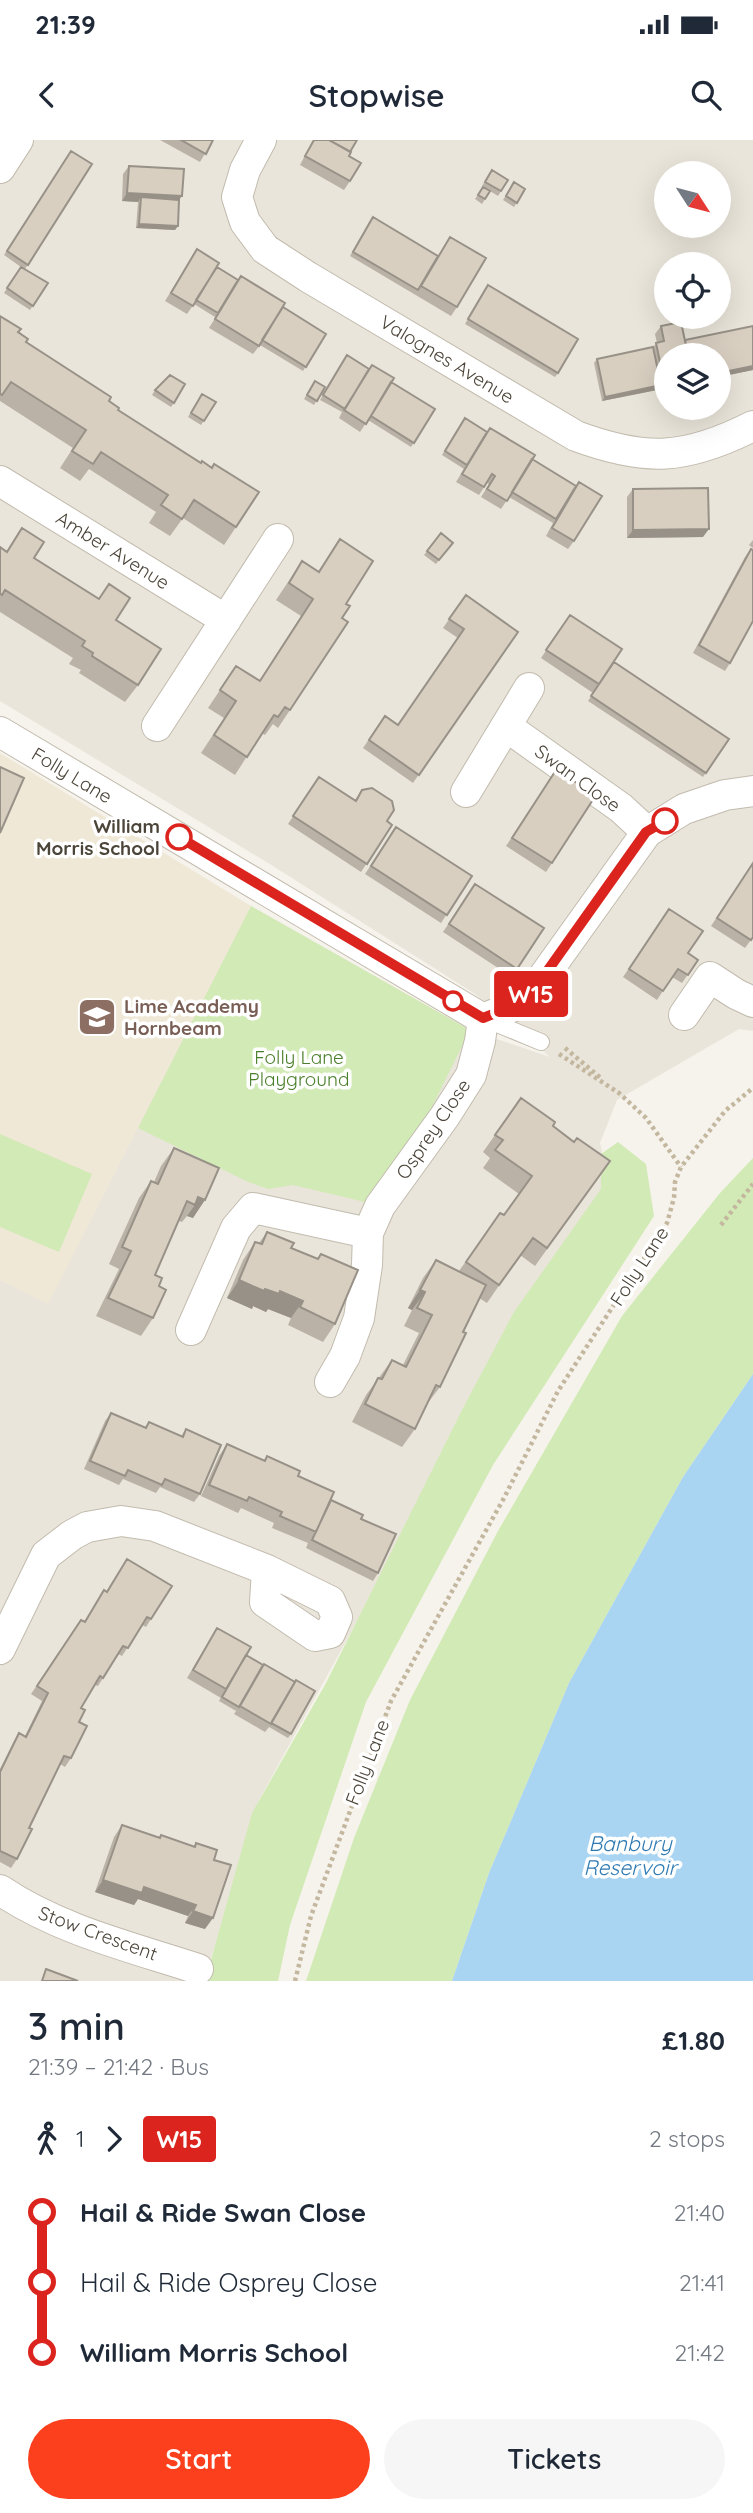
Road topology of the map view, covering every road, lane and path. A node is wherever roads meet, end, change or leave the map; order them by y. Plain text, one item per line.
1 (18, 140) edge
2 (261, 140) edge
3 (0, 168) edge
4 (753, 426) edge
5 (0, 481) edge
6 (278, 539) dead end
7 (226, 620) junction
8 (529, 688) dead end
9 (157, 726) dead end
10 (507, 727) junction
11 (0, 732) edge
12 (753, 791) edge
13 (466, 792) dead end
14 (646, 832) junction
15 (753, 1002) edge
16 (684, 1015) dead end
17 (483, 1018) junction
18 (549, 1042) junction
19 (753, 1088) edge
20 (620, 1093) junction
21 (681, 1167) junction
22 (753, 1184) edge
23 (721, 1226) dead end
24 (368, 1233) junction
25 (191, 1329) dead end
26 (330, 1382) dead end
27 (267, 1570) dead end
28 (0, 1649) edge
29 (0, 1889) edge
30 (198, 1969) dead end
31 (295, 1981) edge

1 - 3 street
2 - 4 street, Valognes Avenue
5 - 7 street, Amber Avenue
6 - 7 street
7 - 9 street
8 - 10 street
10 - 13 street
10 - 14 street, Swan Close
11 - 17 street, Folly Lane
12 - 14 street
14 - 17 street
15 - 16 street
17 - 18 lane, Folly Lane
17 - 24 street, Osprey Close
18 - 20 path
18 - 20 path
19 - 21 path
20 - 21 path
21 - 31 path, Folly Lane
22 - 23 path
24 - 25 street
24 - 26 street, Osprey Close
27 - 28 street
29 - 30 street, Stow Crescent

